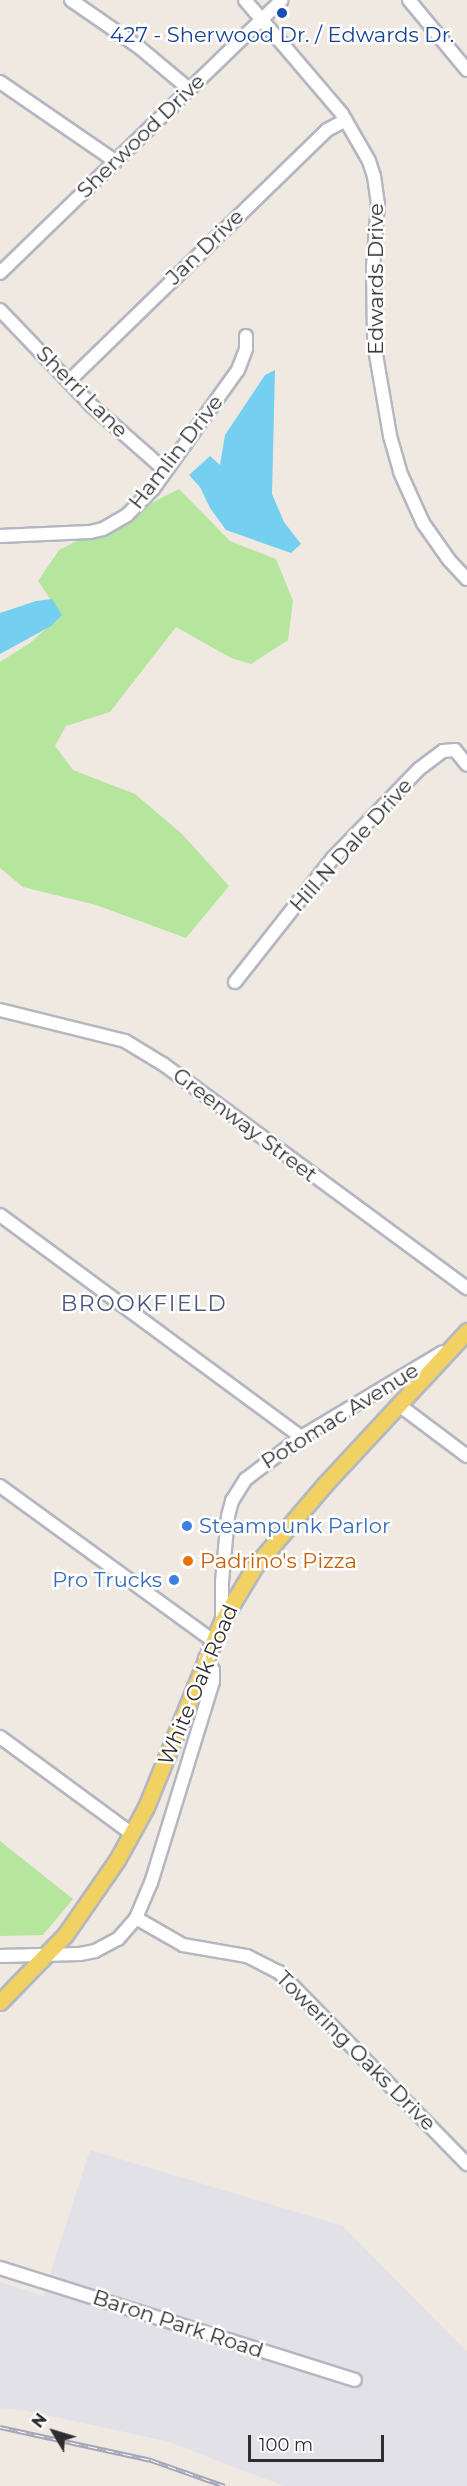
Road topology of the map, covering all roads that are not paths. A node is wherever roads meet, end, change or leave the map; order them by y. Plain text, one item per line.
1 (71, 0) edge
2 (245, 0) edge
3 (282, 0) edge
4 (415, 3) edge
5 (263, 18) junction
6 (467, 70) edge
7 (0, 82) edge
8 (189, 89) junction
9 (346, 120) junction
10 (115, 162) junction
11 (0, 273) edge
12 (0, 310) edge
13 (246, 336) dead end
14 (69, 381) junction
15 (166, 471) junction
16 (0, 536) edge
17 (467, 579) edge
18 (467, 765) edge
19 (235, 982) dead end
20 (0, 1010) edge
21 (0, 1215) edge
22 (467, 1288) edge
23 (467, 1331) edge
24 (399, 1405) junction
25 (301, 1437) junction
26 (467, 1456) edge
27 (0, 1486) edge
28 (222, 1621) junction
29 (213, 1641) junction
30 (206, 1659) junction
31 (0, 1737) edge
32 (132, 1834) junction
33 (136, 1918) junction
34 (47, 1955) junction
35 (0, 1956) edge
36 (0, 2002) edge
37 (467, 2164) edge
38 (0, 2268) edge
39 (355, 2380) dead end

1 - 8 street
2 - 5 street, Edwards Drive
3 - 5 street, Sherwood Drive
4 - 6 street
5 - 8 street, Sherwood Drive
5 - 9 street, Edwards Drive
7 - 10 street
8 - 10 street, Sherwood Drive
9 - 14 street, Jan Drive
9 - 17 street, Edwards Drive
10 - 11 street, Sherwood Drive
12 - 14 street, Sherri Lane
13 - 15 street, Hamlin Drive
14 - 15 street, Sherri Lane
15 - 16 street, Hamlin Drive
18 - 19 street, Hill N Dale Drive
20 - 22 street, Greenway Street
21 - 25 street
23 - 24 main road, White Oak Road
23 - 25 street, Potomac Avenue
24 - 26 street
24 - 28 main road, White Oak Road
25 - 28 street, Potomac Avenue
27 - 29 street
28 - 29 main road, White Oak Road
29 - 30 main road, White Oak Road
30 - 32 main road, White Oak Road
30 - 33 street
31 - 32 street
32 - 34 main road, White Oak Road
33 - 34 street
33 - 37 street, Towering Oaks Drive
34 - 35 street
34 - 36 main road, White Oak Road
38 - 39 street, Baron Park Road

